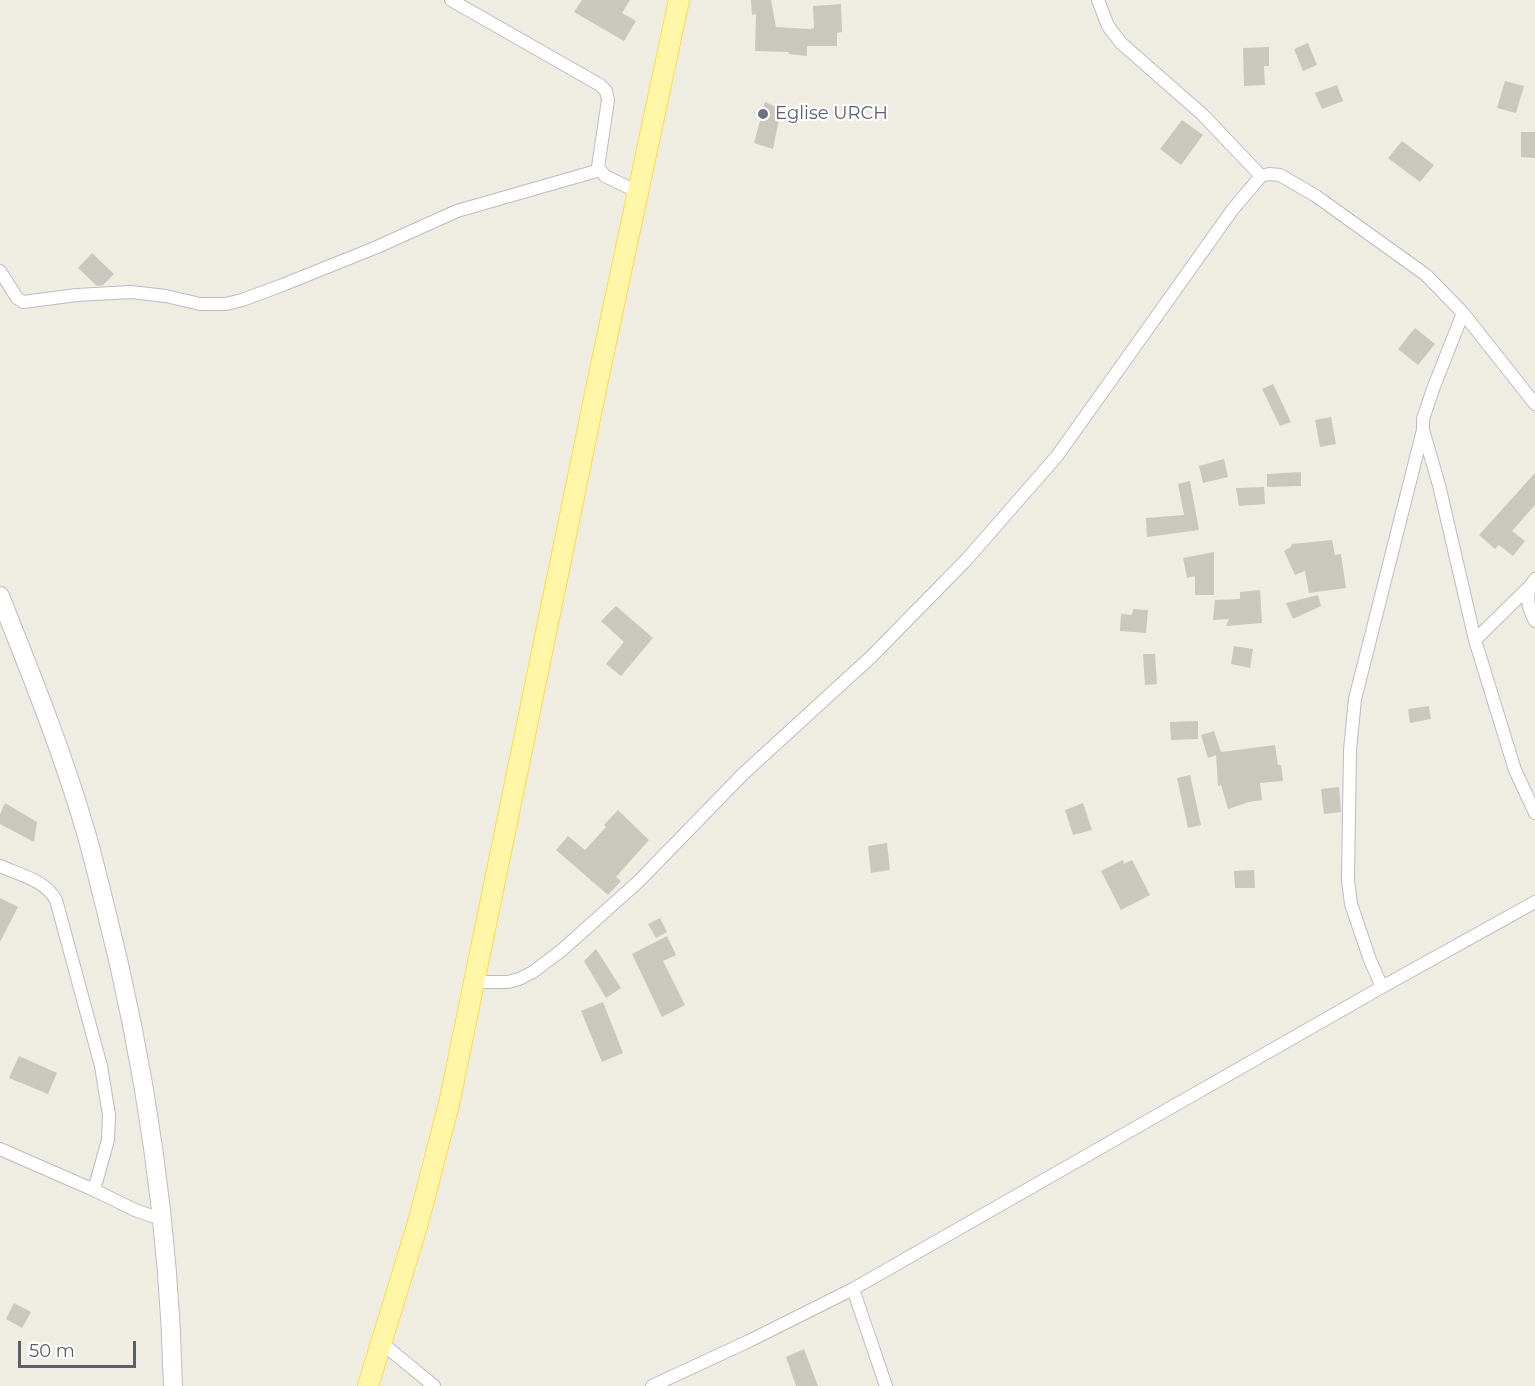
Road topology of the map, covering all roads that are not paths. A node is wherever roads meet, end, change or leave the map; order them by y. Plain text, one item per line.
1 (451, 0) edge
2 (679, 0) edge
3 (1098, 0) edge
4 (600, 170) junction
5 (1261, 176) junction
6 (638, 192) junction
7 (0, 271) edge
8 (1463, 313) junction
9 (1535, 404) edge
10 (1423, 430) junction
11 (1532, 583) edge
12 (0, 596) edge
13 (1535, 621) edge
14 (1475, 640) junction
15 (1535, 813) edge
16 (0, 866) edge
17 (1535, 902) edge
18 (476, 981) junction
19 (1382, 987) junction
20 (0, 1149) edge
21 (94, 1190) junction
22 (163, 1220) junction
23 (853, 1289) junction
24 (383, 1344) junction
25 (173, 1386) edge
26 (368, 1386) edge
27 (434, 1386) edge
28 (652, 1386) edge
29 (886, 1386) edge

1 - 4 street
2 - 6 main road
3 - 5 street
4 - 6 street
4 - 7 street
5 - 8 street
5 - 18 street
6 - 18 main road
8 - 9 street
8 - 10 street
10 - 14 street
10 - 19 street
11 - 13 street
11 - 14 street
12 - 22 main road
14 - 15 street
16 - 21 street
17 - 19 street
18 - 24 main road
19 - 23 street
20 - 21 street
21 - 22 street
22 - 25 main road
23 - 28 street
23 - 29 street
24 - 26 main road
24 - 27 street

